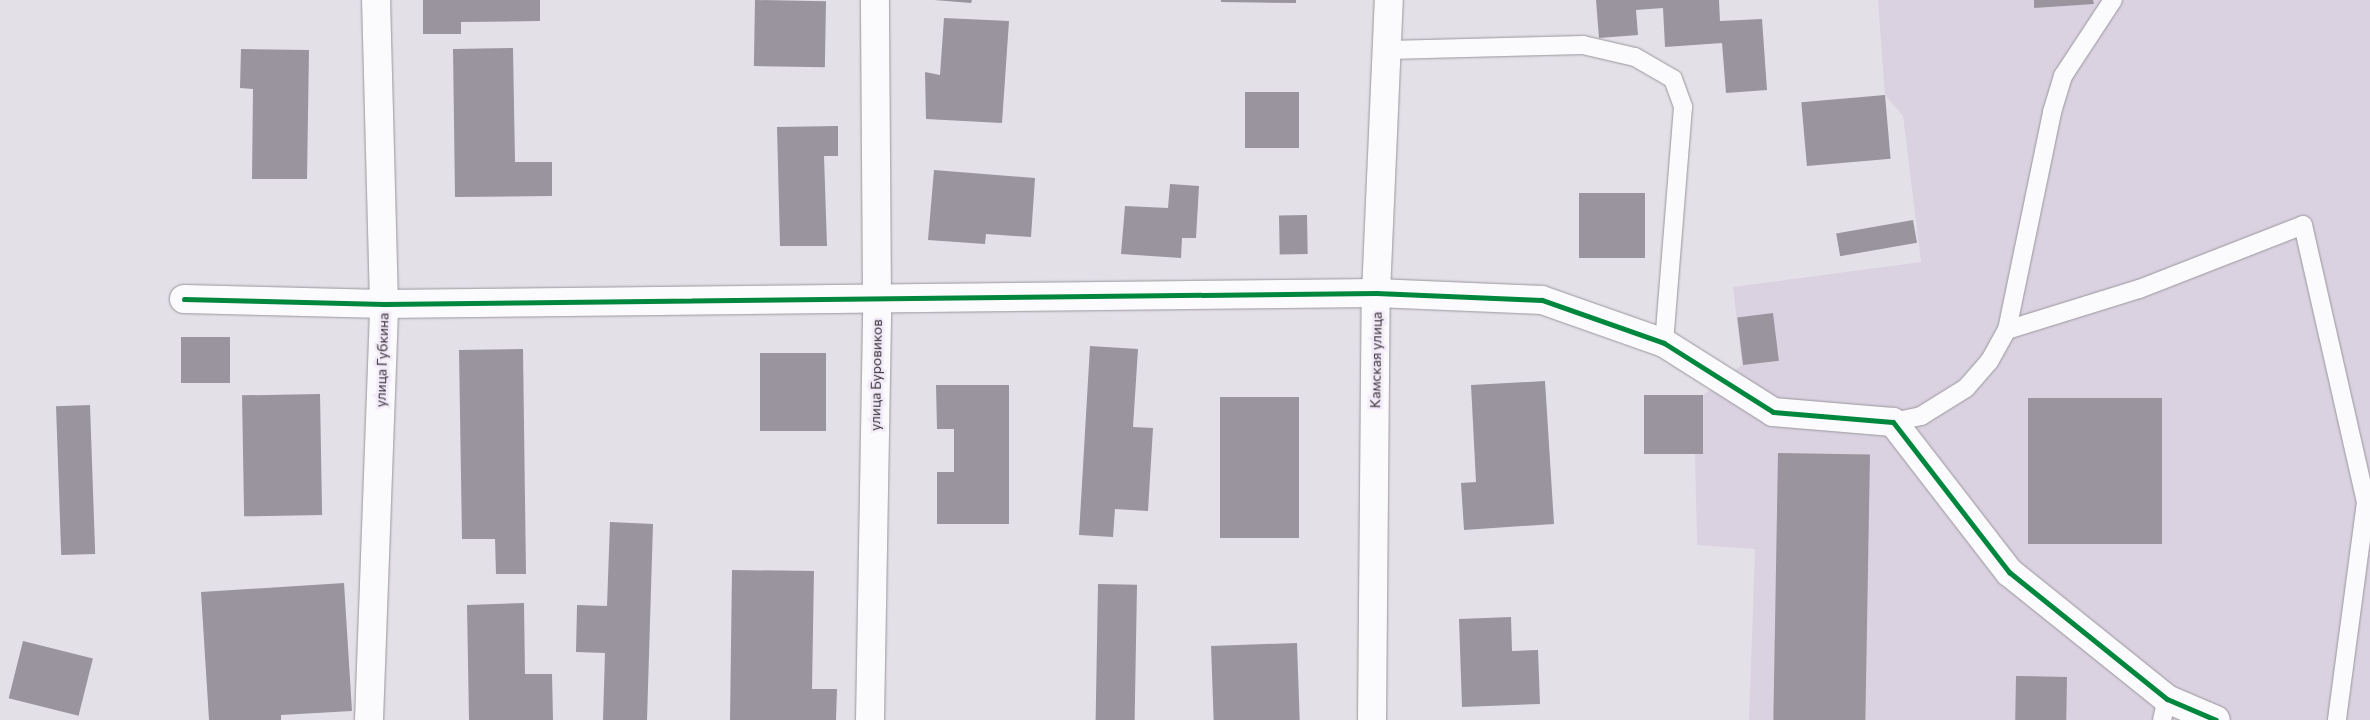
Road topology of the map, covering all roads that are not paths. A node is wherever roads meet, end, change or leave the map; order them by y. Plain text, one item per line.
1 (376, 0) edge
2 (875, 0) edge
3 (1389, 0) edge
4 (2113, 0) edge
5 (1388, 50) junction
6 (1376, 293) junction
7 (184, 299) dead end
8 (877, 299) junction
9 (384, 304) junction
10 (2007, 330) junction
11 (1664, 343) junction
12 (1893, 422) junction
13 (2164, 710) edge
14 (366, 717) edge
15 (870, 720) edge
16 (1372, 720) edge
17 (2216, 720) edge
18 (2337, 720) edge

1 - 9 street, улица Губкина
2 - 8 street, улица Буровиков
3 - 5 street, Камская улица
4 - 10 lane
5 - 6 street, Камская улица
5 - 11 lane
6 - 8 street
6 - 11 street
6 - 16 street, Камская улица
7 - 9 street
8 - 9 street
8 - 15 street, улица Буровиков
9 - 14 street, улица Губкина
10 - 12 lane
10 - 18 lane
11 - 12 street
12 - 13 street
13 - 17 street

